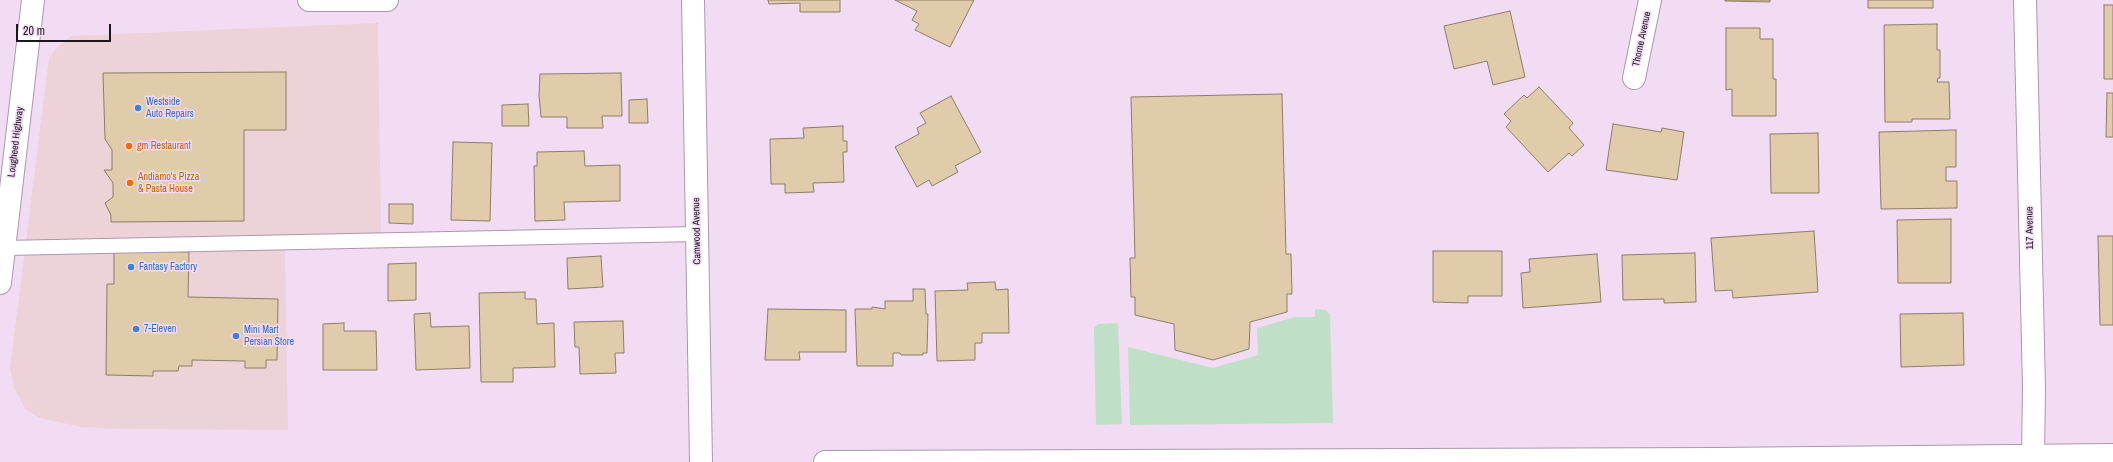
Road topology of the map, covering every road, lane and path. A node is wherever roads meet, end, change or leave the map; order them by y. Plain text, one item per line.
1 (33, 0) edge
2 (309, 0) edge
3 (376, 0) edge
4 (387, 0) edge
5 (693, 0) edge
6 (1650, 0) edge
7 (2025, 0) edge
8 (1634, 78) dead end
9 (698, 234) junction
10 (4, 248) junction
11 (0, 283) edge
12 (2113, 455) edge
13 (2033, 456) junction
14 (1751, 460) edge
15 (702, 462) edge
16 (825, 462) edge
17 (930, 462) edge
18 (1191, 462) edge

1 - 10 main road, Lougheed Highway
2 - 3 main road
3 - 4 main road
5 - 9 main road, Camwood Avenue
6 - 8 main road, Thorne Avenue
7 - 13 main road, 117 Avenue
9 - 10 lane
9 - 15 main road, Camwood Avenue
10 - 11 main road, Lougheed Highway
12 - 13 main road
13 - 14 main road
14 - 18 main road
16 - 17 main road
17 - 18 main road

